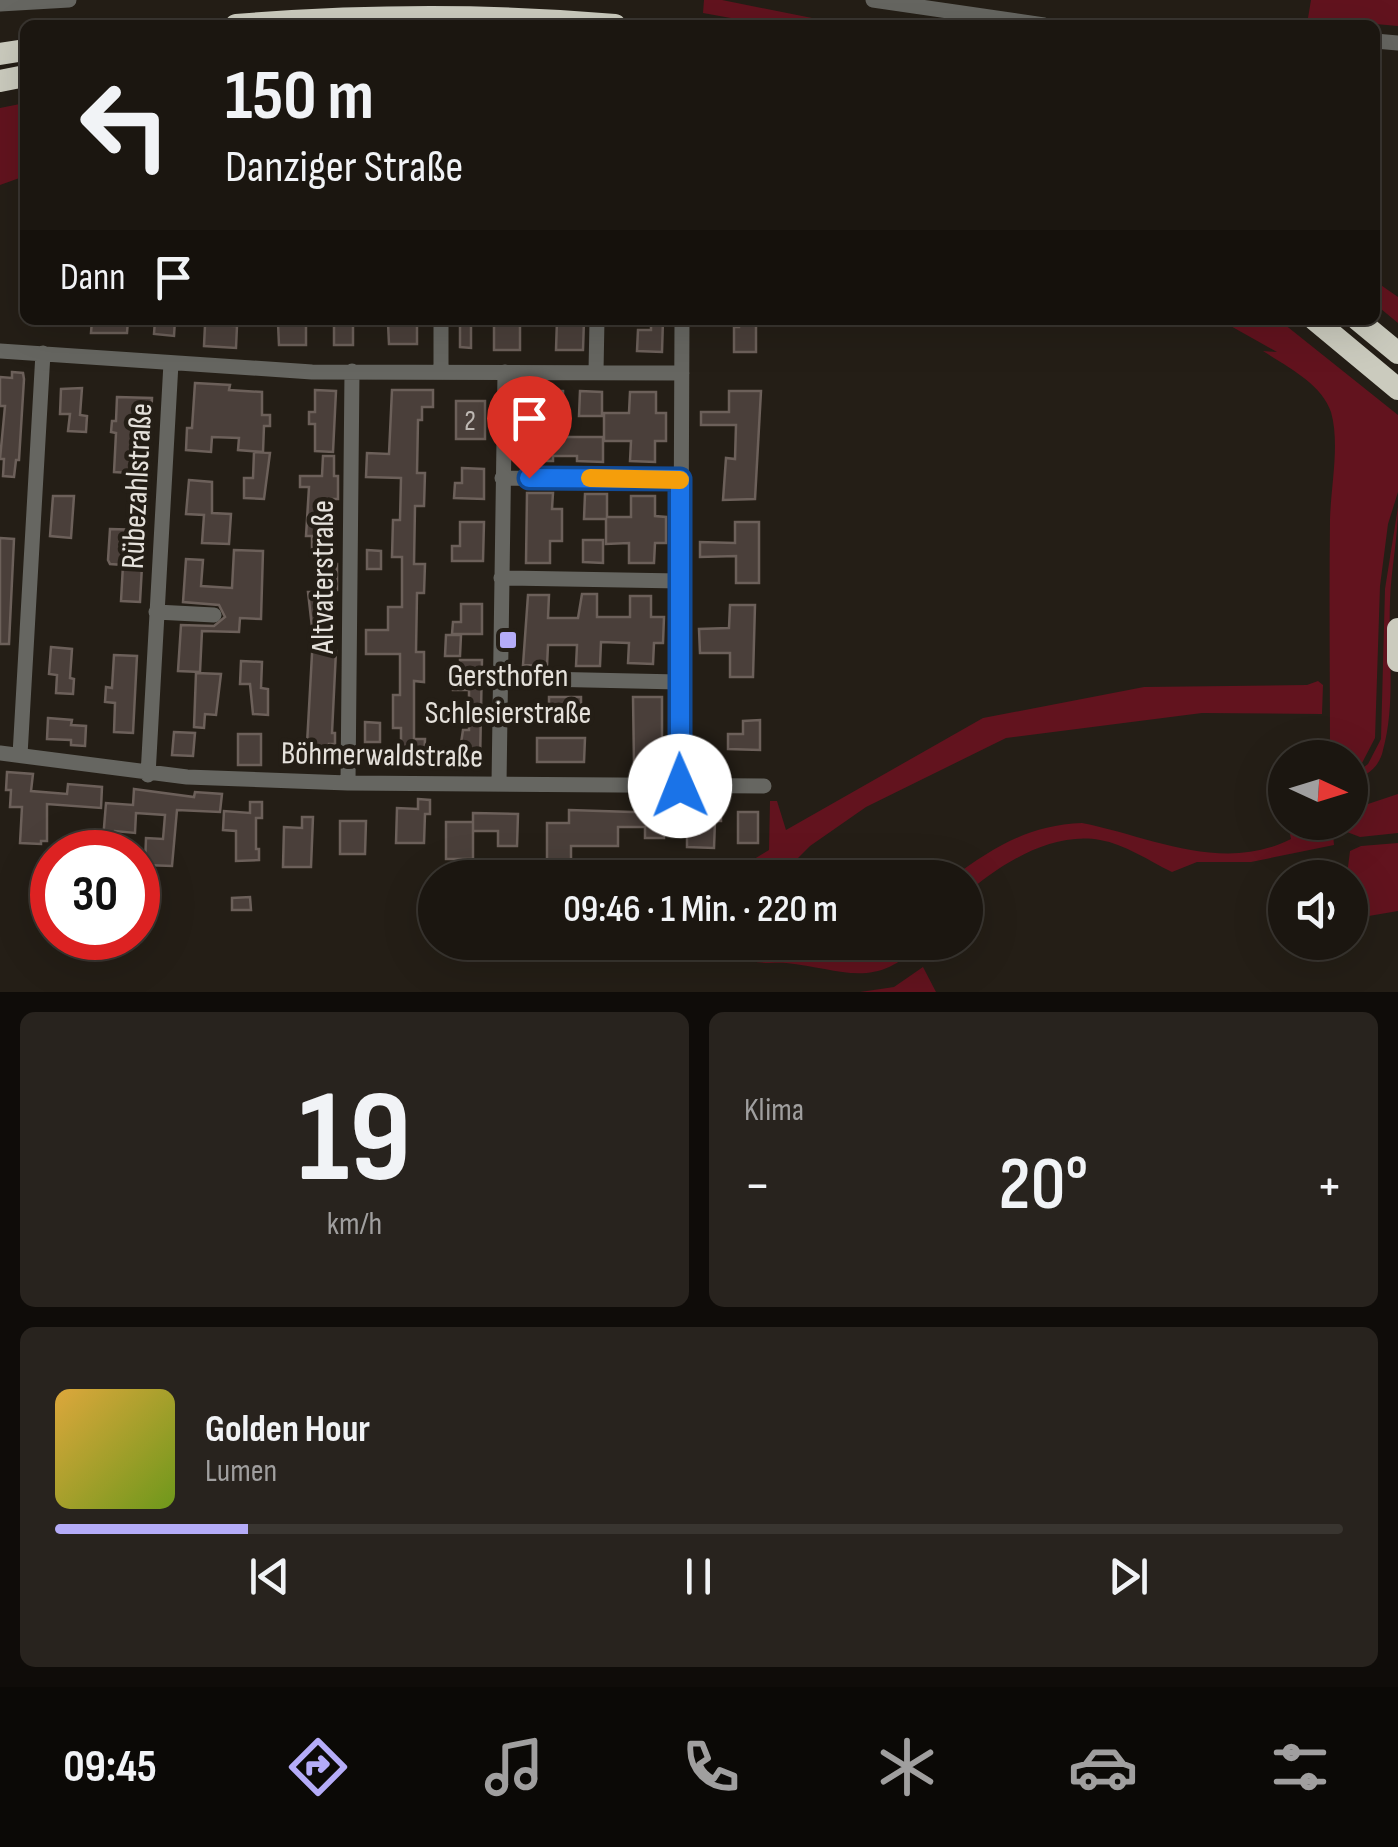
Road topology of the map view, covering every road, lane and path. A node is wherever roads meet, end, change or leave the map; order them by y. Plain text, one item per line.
1 (69, 0) edge
2 (873, 0) edge
3 (0, 4) edge
4 (325, 20) edge
5 (496, 20) edge
6 (1010, 20) edge
7 (441, 325) edge
8 (597, 325) edge
9 (682, 325) edge
10 (1321, 325) edge
11 (1364, 325) edge
12 (0, 351) edge
13 (43, 353) junction
14 (1398, 353) edge
15 (170, 362) junction
16 (596, 371) junction
17 (352, 372) junction
18 (440, 372) junction
19 (505, 372) junction
20 (682, 373) junction
21 (1398, 388) edge
22 (502, 478) junction
23 (680, 479) junction
24 (502, 578) junction
25 (680, 581) junction
26 (156, 612) junction
27 (214, 615) dead end
28 (1398, 629) edge
29 (1398, 661) edge
30 (500, 678) junction
31 (678, 682) junction
32 (0, 752) edge
33 (20, 755) junction
34 (148, 774) junction
35 (348, 782) junction
36 (499, 784) junction
37 (680, 786) junction
38 (764, 786) dead end

1 - 3 street
2 - 6 street
4 - 5 highway
7 - 18 street
8 - 16 street
9 - 20 street
10 - 21 highway
11 - 14 highway
12 - 13 street
13 - 15 street
13 - 33 street
15 - 17 street
15 - 26 street, Rübezahlstraße
16 - 19 street
16 - 20 street
17 - 18 street
17 - 35 street, Altvaterstraße
18 - 19 street
19 - 22 street
20 - 23 street
22 - 23 street
22 - 24 street
23 - 25 street
24 - 25 street
24 - 30 street
25 - 31 street
26 - 27 street, Rübezahlstraße
26 - 34 street, Rübezahlstraße
28 - 29 highway
30 - 31 street
30 - 36 street
31 - 37 street
32 - 33 street, Böhmerwaldstraße
33 - 34 street, Böhmerwaldstraße
34 - 35 street, Böhmerwaldstraße
35 - 36 street, Böhmerwaldstraße
36 - 37 street, Böhmerwaldstraße
37 - 38 street, Böhmerwaldstraße

